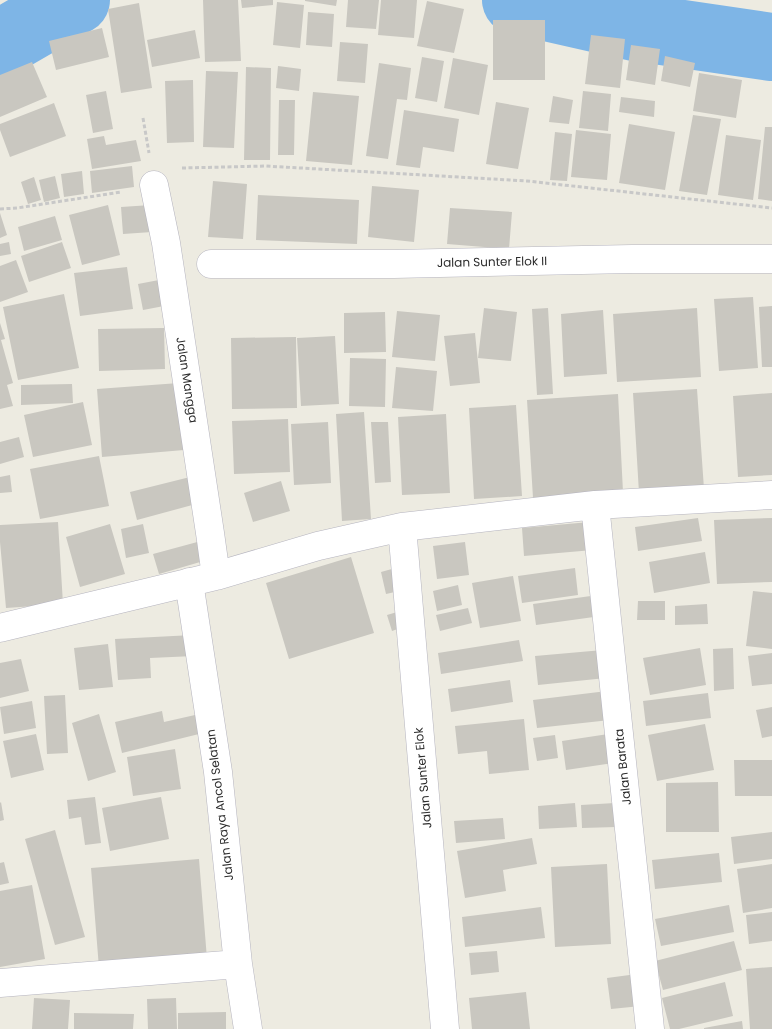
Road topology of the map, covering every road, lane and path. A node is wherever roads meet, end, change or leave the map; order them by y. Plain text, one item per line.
1 (143, 118) dead end
2 (153, 177) junction
3 (772, 208) edge
4 (0, 210) edge
5 (772, 259) edge
6 (211, 264) dead end
7 (772, 495) edge
8 (595, 505) junction
9 (402, 526) junction
10 (216, 576) junction
11 (190, 582) junction
12 (0, 628) edge
13 (238, 964) junction
14 (0, 983) edge
15 (248, 1029) edge
16 (445, 1029) edge
17 (650, 1029) edge

1 - 2 path
2 - 3 path
2 - 4 path
2 - 10 street, Jalan Mangga
5 - 6 street, Jalan Sunter Elok II
7 - 8 street
8 - 9 street
8 - 17 street, Jalan Barata
9 - 10 street
9 - 16 street, Jalan Sunter Elok
10 - 11 street
11 - 12 street
11 - 13 street, Jalan Raya Ancol Selatan
13 - 14 street
13 - 15 street, Jalan Raya Ancol Selatan

